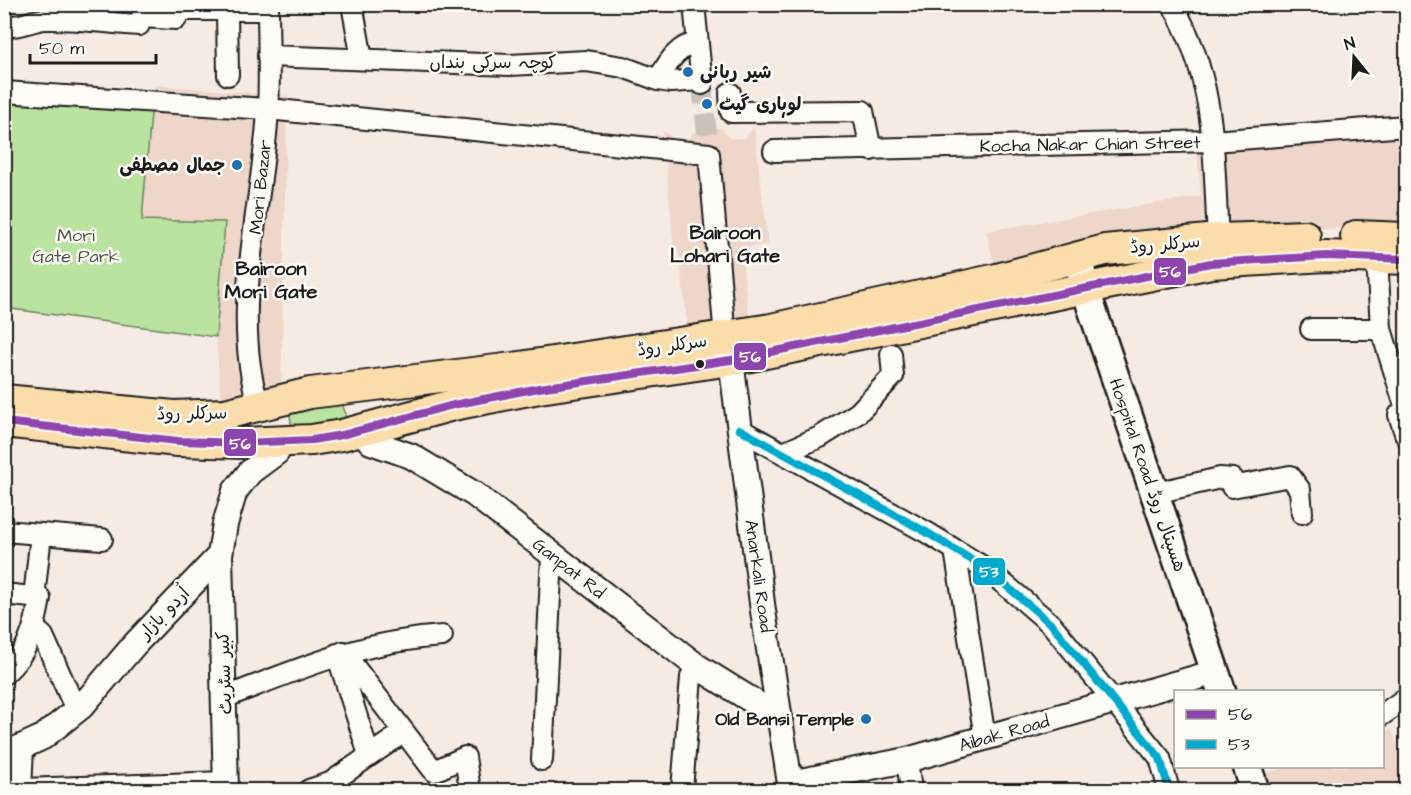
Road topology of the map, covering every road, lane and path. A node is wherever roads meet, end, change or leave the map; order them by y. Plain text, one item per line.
1 (352, 4) edge
2 (694, 4) edge
3 (1172, 4) edge
4 (268, 7) edge
5 (227, 10) junction
6 (4, 26) edge
7 (698, 44) junction
8 (268, 56) junction
9 (362, 59) junction
10 (228, 75) dead end
11 (658, 80) junction
12 (4, 92) edge
13 (730, 93) dead end
14 (268, 109) junction
15 (1407, 126) edge
16 (1213, 141) junction
17 (871, 150) junction
18 (774, 151) dead end
19 (1218, 238) junction
20 (1407, 238) edge
21 (1137, 247) junction
22 (1077, 257) junction
23 (1377, 257) junction
24 (1407, 259) edge
25 (1142, 277) junction
26 (1086, 287) junction
27 (1311, 329) dead end
28 (1381, 329) junction
29 (728, 349) junction
30 (891, 354) dead end
31 (345, 390) junction
32 (4, 400) edge
33 (266, 405) junction
34 (1407, 410) edge
35 (4, 422) edge
36 (739, 429) junction
37 (361, 430) junction
38 (1407, 436) edge
39 (280, 442) junction
40 (783, 453) junction
41 (1155, 493) junction
42 (1302, 513) dead end
43 (4, 531) edge
44 (41, 534) junction
45 (102, 538) dead end
46 (955, 550) junction
47 (220, 555) junction
48 (552, 555) junction
49 (4, 594) edge
50 (34, 597) junction
51 (35, 628) junction
52 (442, 636) dead end
53 (340, 653) junction
54 (698, 667) junction
55 (4, 674) edge
56 (1219, 682) edge
57 (1174, 690) edge
58 (1175, 690) edge
59 (226, 697) junction
60 (1407, 698) edge
61 (1115, 701) junction
62 (777, 708) junction
63 (76, 710) junction
64 (1384, 714) edge
65 (404, 732) junction
66 (985, 738) junction
67 (14, 751) edge
68 (369, 755) junction
69 (542, 760) dead end
70 (907, 760) junction
71 (226, 786) edge
72 (332, 787) edge
73 (790, 787) edge
74 (73, 789) edge
75 (21, 790) edge
76 (309, 790) edge
77 (470, 790) edge
78 (682, 790) edge
79 (911, 790) edge
80 (1169, 790) edge

1 - 9 street
2 - 7 street
3 - 16 street
4 - 5 street
4 - 8 street, Mori Bazar
5 - 6 street
5 - 10 street
7 - 11 street
7 - 11 street, کوچہ سرکی بنداں
8 - 9 street, کوچہ سرکی بنداں
8 - 14 street, Mori Bazar
9 - 11 street, کوچہ سرکی بنداں
12 - 14 street
13 - 17 street
14 - 29 street
14 - 33 street, Mori Bazar
15 - 16 street, Kocha Nakar Chian Street
16 - 17 street, Kocha Nakar Chian Street
16 - 19 street
17 - 18 street, Kocha Nakar Chian Street
19 - 20 main road, سرکلر روڈ
19 - 21 main road, سرکلر روڈ
21 - 22 main road, سرکلر روڈ
21 - 25 main road
22 - 26 main road, Hospital Road ھسپتال روڈ
22 - 29 main road, سرکلر روڈ
23 - 24 main road, سرکلر روڈ
23 - 25 main road, سرکلر روڈ
23 - 28 street
25 - 26 main road, سرکلر روڈ
26 - 29 main road, سرکلر روڈ
26 - 41 main road, Hospital Road ھسپتال روڈ
27 - 28 street
28 - 34 street
29 - 31 main road, سرکلر روڈ
29 - 36 street, Anarkali Road
29 - 37 main road, سرکلر روڈ
30 - 40 street
31 - 33 main road, سرکلر روڈ
31 - 37 main road
32 - 33 main road, سرکلر روڈ
33 - 39 main road
34 - 38 street
35 - 39 main road, سرکلر روڈ
36 - 40 street
36 - 62 street, Anarkali Road
37 - 39 main road, سرکلر روڈ
37 - 48 street, Ganpat Rd
39 - 47 street
40 - 46 street
41 - 42 street
41 - 56 main road, Hospital Road ھسپتال روڈ
43 - 44 street
44 - 45 street
44 - 50 street
46 - 61 street
46 - 66 street
47 - 59 street, کبیر سٹریٹ
47 - 63 street, اُردو بازار
48 - 54 street, Ganpat Rd
48 - 69 street
49 - 50 street
50 - 51 street
51 - 55 street
51 - 63 street
52 - 53 street
53 - 59 street
53 - 65 street
53 - 68 street
54 - 62 street, Ganpat Rd
54 - 78 street
56 - 58 street, Aibak Road
57 - 61 street, Aibak Road
59 - 71 street, کبیر سٹریٹ
60 - 64 street
61 - 66 street, Aibak Road
61 - 80 street
62 - 73 street, Anarkali Road
63 - 67 street, اُردو بازار
65 - 68 street
65 - 77 street
66 - 70 street, Aibak Road
67 - 75 street
68 - 72 street
70 - 73 street, Aibak Road
70 - 79 street
71 - 74 street
72 - 76 street
74 - 75 street

